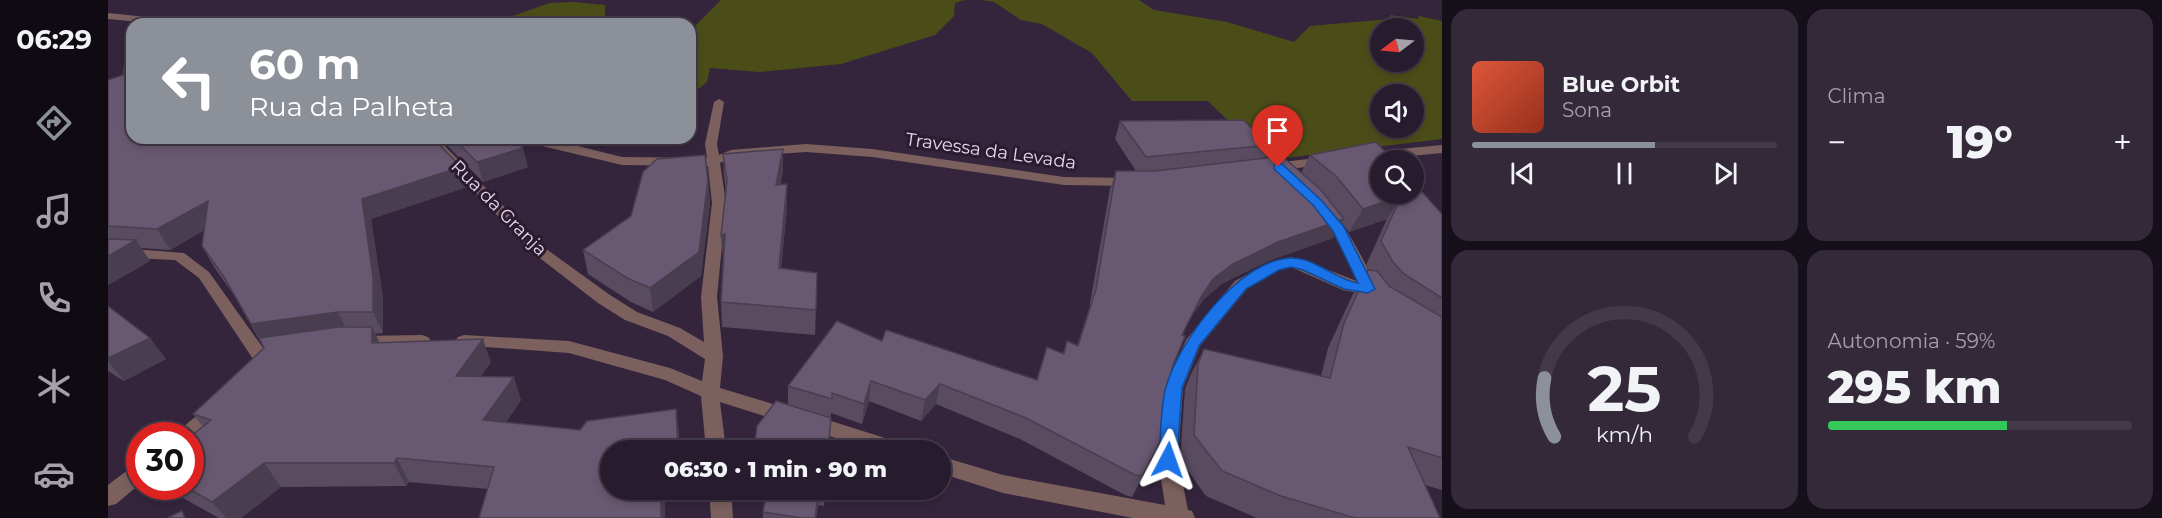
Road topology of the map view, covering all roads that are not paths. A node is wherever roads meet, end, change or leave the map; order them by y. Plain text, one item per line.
1 (108, 16) edge
2 (128, 18) edge
3 (719, 102) dead end
4 (436, 144) edge
5 (550, 144) edge
6 (1442, 149) edge
7 (712, 162) junction
8 (1278, 167) junction
9 (1257, 169) edge
10 (1294, 181) edge
11 (1144, 182) edge
12 (1317, 203) edge
13 (108, 252) edge
14 (1368, 289) junction
15 (1380, 304) edge
16 (339, 344) edge
17 (300, 349) edge
18 (259, 355) junction
19 (714, 356) junction
20 (252, 373) edge
21 (710, 392) junction
22 (231, 399) edge
23 (204, 423) edge
24 (715, 440) edge
25 (865, 440) edge
26 (951, 467) edge
27 (126, 483) edge
28 (108, 497) edge
29 (721, 500) edge
30 (1181, 517) edge
31 (722, 518) edge

1 - 2 street
3 - 7 street
4 - 19 street, Rua da Granja
5 - 7 street, Travessa da Levada
6 - 8 street
7 - 11 street, Travessa da Levada
7 - 19 street
8 - 9 street
8 - 10 street
12 - 14 street
13 - 18 street
14 - 15 street
14 - 30 street
16 - 21 street
17 - 18 street
18 - 20 street
19 - 21 street
21 - 24 street
21 - 25 street
22 - 23 street
26 - 30 street
27 - 28 street
29 - 31 street

